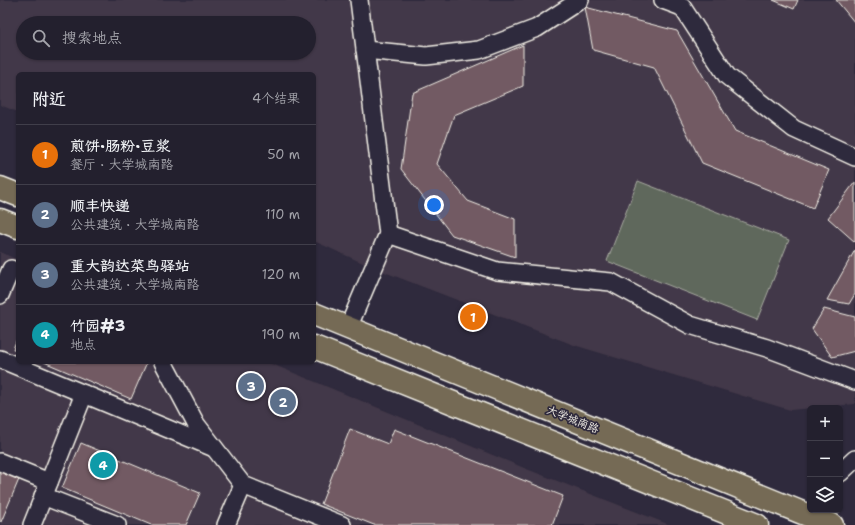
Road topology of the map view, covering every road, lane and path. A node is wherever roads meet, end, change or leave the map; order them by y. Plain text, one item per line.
1 (359, 0) edge
2 (580, 0) edge
3 (663, 0) edge
4 (365, 50) junction
5 (855, 157) edge
6 (0, 188) edge
7 (16, 194) edge
8 (0, 220) edge
9 (16, 226) edge
10 (388, 234) junction
11 (10, 269) edge
12 (0, 295) edge
13 (316, 315) edge
14 (348, 328) junction
15 (316, 348) edge
16 (0, 359) edge
17 (164, 364) edge
18 (855, 381) edge
19 (84, 394) junction
20 (215, 448) junction
21 (855, 459) edge
22 (0, 462) edge
23 (843, 470) edge
24 (243, 485) junction
25 (46, 489) junction
26 (32, 525) edge
27 (117, 525) edge
28 (226, 525) edge
29 (342, 525) edge
30 (757, 525) edge
31 (832, 525) edge

1 - 4 lane
2 - 4 lane
3 - 5 lane
4 - 10 lane
6 - 7 main road
8 - 9 main road
10 - 14 lane
10 - 18 lane
11 - 12 lane
13 - 14 main road, 大学城南路
14 - 31 main road, 大学城南路
15 - 30 main road
16 - 19 lane
17 - 20 lane
19 - 20 lane
19 - 25 lane
20 - 24 lane
21 - 23 lane
22 - 25 lane
24 - 28 lane
24 - 29 lane
25 - 26 lane
25 - 27 lane

